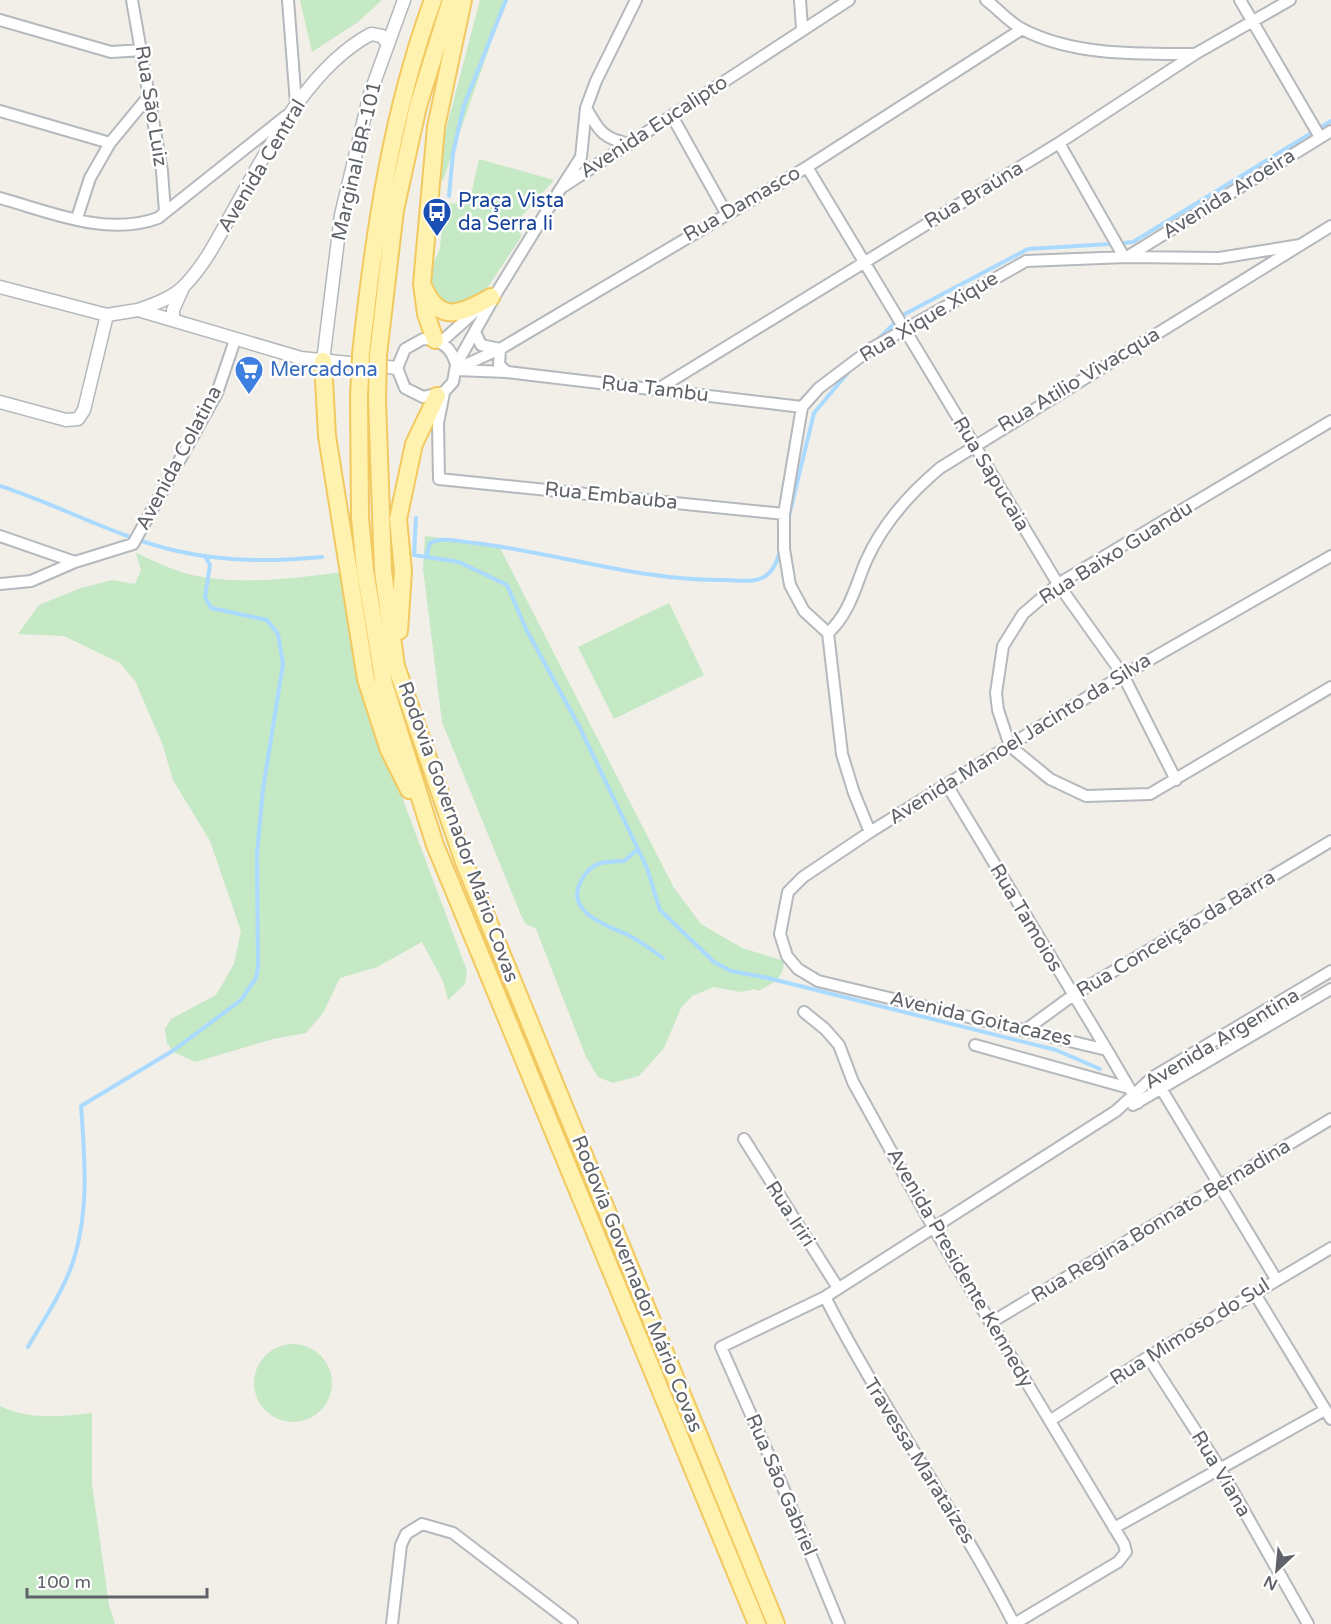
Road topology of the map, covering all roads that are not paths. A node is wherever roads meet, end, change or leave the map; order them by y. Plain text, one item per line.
1 (132, 0) edge
2 (288, 0) edge
3 (404, 0) edge
4 (433, 0) edge
5 (451, 0) edge
6 (464, 0) edge
7 (636, 0) edge
8 (800, 0) edge
9 (849, 0) edge
10 (986, 0) edge
11 (1240, 0) edge
12 (1290, 0) edge
13 (0, 20) edge
14 (1254, 21) junction
15 (802, 28) junction
16 (1022, 29) junction
17 (388, 45) junction
18 (143, 50) junction
19 (1195, 54) junction
20 (148, 97) junction
21 (586, 108) junction
22 (293, 109) junction
23 (0, 111) edge
24 (672, 116) junction
25 (1316, 131) junction
26 (1331, 131) edge
27 (110, 143) junction
28 (1059, 143) junction
29 (630, 144) junction
30 (247, 147) junction
31 (261, 163) junction
32 (807, 167) junction
33 (561, 188) junction
34 (0, 198) edge
35 (165, 212) junction
36 (726, 213) junction
37 (77, 218) junction
38 (1331, 226) edge
39 (1300, 245) junction
40 (1126, 257) junction
41 (864, 261) junction
42 (422, 284) junction
43 (185, 286) junction
44 (0, 287) edge
45 (494, 294) junction
46 (138, 310) junction
47 (107, 315) junction
48 (173, 320) junction
49 (905, 327) junction
50 (475, 332) junction
51 (235, 340) junction
52 (438, 341) junction
53 (500, 349) junction
54 (323, 361) junction
55 (397, 368) junction
56 (456, 368) junction
57 (507, 372) junction
58 (686, 373) junction
59 (658, 389) junction
60 (691, 393) junction
61 (441, 394) junction
62 (0, 402) edge
63 (802, 408) junction
64 (1331, 421) edge
65 (973, 445) junction
66 (784, 514) junction
67 (0, 536) edge
68 (1331, 556) edge
69 (75, 562) junction
70 (0, 584) edge
71 (1058, 584) junction
72 (828, 633) junction
73 (396, 666) junction
74 (1123, 675) junction
75 (1331, 687) edge
76 (1010, 746) junction
77 (1176, 780) junction
78 (947, 785) junction
79 (870, 832) junction
80 (1331, 841) edge
81 (435, 845) junction
82 (798, 969) joint
83 (1331, 971) edge
84 (1331, 989) edge
85 (1072, 996) junction
86 (804, 1012) dead end
87 (1024, 1031) junction
88 (975, 1045) dead end
89 (1107, 1050) junction
90 (1154, 1077) junction
91 (1162, 1089) junction
92 (1133, 1095) junction
93 (1331, 1119) edge
94 (744, 1139) dead end
95 (1220, 1186) junction
96 (933, 1227) junction
97 (1331, 1248) edge
98 (1276, 1279) junction
99 (838, 1288) junction
100 (1255, 1294) junction
101 (825, 1297) junction
102 (990, 1323) junction
103 (721, 1347) joint
104 (1148, 1357) junction
105 (1328, 1414) edge
106 (1051, 1420) junction
107 (1221, 1470) junction
108 (1114, 1528) junction
109 (392, 1624) edge
110 (572, 1624) edge
111 (757, 1624) edge
112 (776, 1624) edge
113 (839, 1624) edge
114 (1014, 1624) edge
115 (1308, 1624) edge

1 - 18 street, Rua São Luiz
2 - 22 street
3 - 17 street, Marginal BR-101
4 - 81 main road, Rodovia Governador Mário Covas, bridge
5 - 73 main road, Rodovia Governador Mário Covas, bridge
6 - 42 main road
7 - 21 street
8 - 15 street
9 - 15 street, Avenida Eucalipto
10 - 16 street
11 - 14 street
12 - 14 street, Rua Braúna
13 - 18 street
14 - 19 street, Rua Braúna
14 - 25 street
15 - 24 street, Avenida Eucalipto
16 - 19 street
16 - 32 street, Rua Damasco
17 - 22 street, Avenida Central
17 - 54 street, Marginal BR-101
18 - 20 street, Rua São Luiz
19 - 28 street, Rua Braúna
20 - 27 street
20 - 35 street, Rua São Luiz
21 - 29 street
21 - 33 street
22 - 30 street
22 - 31 street, Avenida Central
23 - 27 street
24 - 29 street, Avenida Eucalipto
24 - 36 street
25 - 26 street, Avenida Aroeira
25 - 40 street, Avenida Aroeira
27 - 37 street
28 - 40 street
28 - 41 street, Rua Braúna
29 - 33 street, Avenida Eucalipto
30 - 31 street
30 - 35 street
31 - 43 street, Avenida Central
32 - 36 street, Rua Damasco
32 - 41 street, Rua Sapucaia
33 - 45 street, Avenida Eucalipto
34 - 37 street
35 - 37 street
36 - 53 street, Rua Damasco
38 - 39 street, Rua Atilio Vivacqua
39 - 40 street, Rua Xique Xique
39 - 65 street, Rua Atilio Vivacqua
40 - 49 street, Rua Xique Xique
41 - 49 street, Rua Sapucaia
41 - 58 street, Rua Braúna
42 - 45 main road
42 - 52 main road
43 - 46 street, Avenida Central
43 - 48 street
44 - 47 street
45 - 50 street, Avenida Eucalipto
45 - 52 street, Avenida Eucalipto
46 - 47 street
46 - 48 street
47 - 62 street
48 - 51 street
49 - 63 street, Rua Xique Xique
49 - 65 street, Rua Sapucaia
50 - 53 street
50 - 56 street, Avenida Eucalipto
51 - 54 street
51 - 69 street, Avenida Colatina
52 - 55 street
52 - 56 street
53 - 56 street, Rua Damasco
53 - 57 street
54 - 55 street
54 - 81 main road
55 - 61 street
56 - 57 street, Rua Tambu
56 - 61 street
57 - 59 street, Rua Tambu
58 - 59 street, Rua Braúna
58 - 60 street
59 - 60 street, Rua Tambu
60 - 63 street, Rua Tambu
61 - 66 street, Rua Embauba
61 - 73 main road
63 - 66 street
64 - 71 street, Rua Baixo Guandu
65 - 71 street, Rua Sapucaia
65 - 72 street, Rua Atilio Vivacqua
66 - 72 street
67 - 69 street
68 - 74 street, Avenida Manoel Jacinto da Silva
69 - 70 street, Avenida Colatina
71 - 74 street, Rua Sapucaia
71 - 76 street, Rua Baixo Guandu
72 - 79 street
73 - 112 main road, Rodovia Governador Mário Covas
74 - 76 street, Avenida Manoel Jacinto da Silva
74 - 77 street, Rua Sapucaia
75 - 77 street
76 - 77 street
76 - 78 street, Avenida Manoel Jacinto da Silva
78 - 79 street, Avenida Manoel Jacinto da Silva
78 - 85 street, Rua Tamoios
79 - 82 street, Avenida Manoel Jacinto da Silva
80 - 85 street, Rua Conceição da Barra
81 - 111 main road, Rodovia Governador Mário Covas
82 - 87 street, Avenida Goitacazes
83 - 90 street, Avenida Argentina
84 - 91 street, Avenida Argentina
85 - 87 street, Rua Conceição da Barra
85 - 89 street, Rua Tamoios
86 - 96 street, Avenida Presidente Kennedy
87 - 89 street, Avenida Goitacazes
88 - 92 street
89 - 92 street
90 - 91 street
90 - 92 street, Avenida Argentina
91 - 92 street, Avenida Argentina
91 - 95 street
92 - 96 street, Avenida Argentina
93 - 95 street, Rua Regina Bonnato Bernadina
94 - 99 street, Rua Iriri
95 - 98 street
95 - 102 street, Rua Regina Bonnato Bernadina
96 - 99 street, Avenida Argentina
96 - 102 street, Avenida Presidente Kennedy
97 - 98 street, Rua Mimoso do Sul
98 - 100 street, Rua Mimoso do Sul
99 - 101 street, Avenida Argentina
100 - 104 street, Rua Mimoso do Sul
100 - 105 street
101 - 103 street, Avenida Argentina
101 - 114 street, Travessa Marataízes
102 - 106 street, Avenida Presidente Kennedy
103 - 113 street, Rua São Gabriel
104 - 106 street, Rua Mimoso do Sul
104 - 107 street, Rua Viana
105 - 107 street
106 - 108 street, Avenida Presidente Kennedy
107 - 108 street
107 - 115 street, Rua Viana
108 - 114 street, Avenida Presidente Kennedy
109 - 110 street

